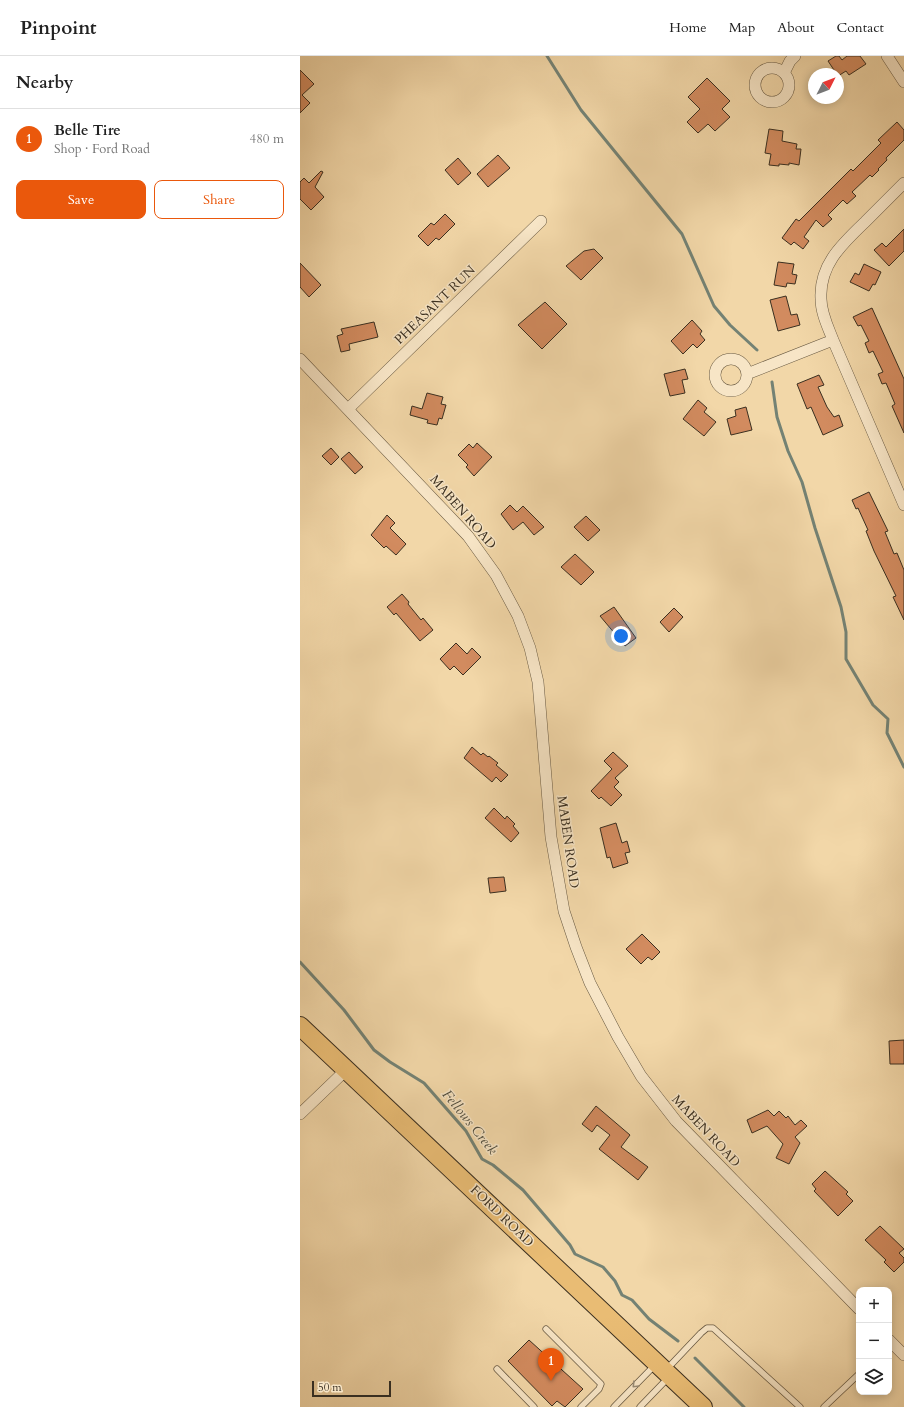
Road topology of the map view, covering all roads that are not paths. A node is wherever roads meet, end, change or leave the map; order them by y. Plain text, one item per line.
1 (795, 56) edge
2 (887, 56) edge
3 (784, 73) dead end
4 (904, 82) edge
5 (904, 184) edge
6 (541, 221) dead end
7 (833, 340) junction
8 (300, 359) edge
9 (747, 374) dead end
10 (348, 409) junction
11 (904, 505) edge
12 (300, 1026) edge
13 (346, 1070) junction
14 (300, 1114) edge
15 (856, 1306) edge
16 (546, 1329) dead end
17 (892, 1344) edge
18 (904, 1355) edge
19 (497, 1369) dead end
20 (664, 1370) junction
21 (856, 1377) edge
22 (534, 1407) edge
23 (581, 1407) edge
24 (614, 1407) edge
25 (640, 1407) edge
26 (703, 1407) edge
27 (800, 1407) edge
28 (824, 1407) edge

1 - 3 street
2 - 4 street
5 - 7 street
6 - 10 street, PHEASANT RUN
7 - 9 street
7 - 11 street
8 - 10 street, MABEN ROAD
10 - 15 street, MABEN ROAD
12 - 13 main road, FORD ROAD
13 - 14 street
13 - 20 main road, FORD ROAD
16 - 23 lane
17 - 18 street
19 - 22 lane
20 -> 24 lane
20 - 25 lane
20 - 26 main road, FORD ROAD
20 - 27 lane
21 - 28 lane

